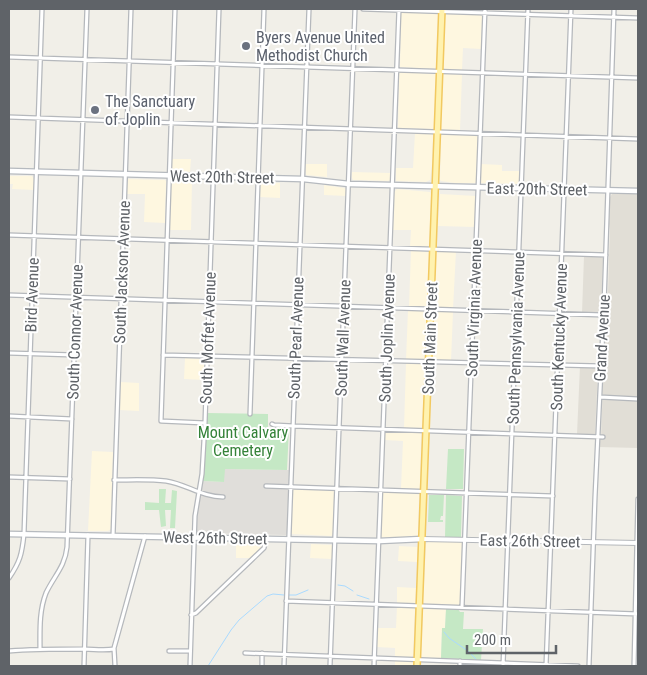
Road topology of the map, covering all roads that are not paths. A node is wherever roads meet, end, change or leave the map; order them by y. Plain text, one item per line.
1 (42, 9) edge
2 (87, 9) edge
3 (131, 9) edge
4 (175, 9) edge
5 (220, 9) edge
6 (264, 9) edge
7 (309, 9) edge
8 (355, 9) edge
9 (363, 9) edge
10 (399, 9) edge
11 (528, 9) edge
12 (571, 9) edge
13 (614, 9) edge
14 (442, 10) edge
15 (485, 11) edge
16 (528, 14) junction
17 (571, 15) junction
18 (614, 17) junction
19 (638, 18) edge
20 (9, 56) edge
21 (41, 58) junction
22 (85, 59) junction
23 (129, 61) junction
24 (173, 62) junction
25 (218, 64) junction
26 (262, 65) junction
27 (306, 67) junction
28 (353, 68) junction
29 (397, 70) junction
30 (440, 71) junction
31 (482, 73) junction
32 (526, 74) junction
33 (569, 76) junction
34 (611, 77) junction
35 (638, 78) edge
36 (9, 117) edge
37 (39, 118) junction
38 (83, 120) junction
39 (127, 121) junction
40 (171, 123) junction
41 (216, 124) junction
42 (260, 126) junction
43 (304, 128) junction
44 (351, 129) junction
45 (395, 130) junction
46 (438, 132) junction
47 (480, 133) junction
48 (523, 134) junction
49 (567, 136) junction
50 (609, 138) junction
51 (638, 139) edge
52 (9, 171) edge
53 (37, 172) junction
54 (81, 173) junction
55 (125, 174) junction
56 (169, 175) junction
57 (214, 176) junction
58 (257, 178) junction
59 (303, 179) junction
60 (349, 184) junction
61 (393, 186) junction
62 (436, 186) junction
63 (478, 187) junction
64 (521, 188) junction
65 (564, 189) junction
66 (608, 190) junction
67 (638, 191) edge
68 (9, 234) edge
69 (34, 236) junction
70 (78, 237) junction
71 (123, 239) junction
72 (167, 240) junction
73 (211, 242) junction
74 (256, 243) junction
75 (300, 245) junction
76 (346, 246) junction
77 (390, 248) junction
78 (433, 249) junction
79 (476, 251) junction
80 (519, 252) junction
81 (562, 254) junction
82 (606, 255) junction
83 (9, 295) edge
84 (32, 296) junction
85 (76, 298) junction
86 (121, 299) junction
87 (165, 301) junction
88 (209, 302) junction
89 (254, 304) junction
90 (298, 305) junction
91 (344, 307) junction
92 (388, 308) junction
93 (431, 309) junction
94 (474, 311) junction
95 (517, 312) junction
96 (559, 314) junction
97 (604, 315) junction
98 (9, 353) edge
99 (30, 354) junction
100 (75, 355) junction
101 (163, 356) junction
102 (207, 357) junction
103 (252, 358) junction
104 (296, 358) junction
105 (342, 360) junction
106 (386, 361) junction
107 (429, 362) junction
108 (471, 363) junction
109 (514, 364) junction
110 (557, 365) junction
111 (601, 366) junction
112 (600, 397) junction
113 (638, 399) edge
114 (250, 414) dead end
115 (9, 416) edge
116 (28, 417) junction
117 (72, 419) junction
118 (205, 423) junction
119 (272, 424) dead end
120 (293, 426) junction
121 (339, 428) junction
122 (383, 430) junction
123 (426, 431) junction
124 (469, 432) junction
125 (512, 434) junction
126 (555, 435) junction
127 (598, 436) junction
128 (603, 437) dead end
129 (9, 476) edge
130 (26, 477) junction
131 (70, 479) junction
132 (114, 480) junction
133 (266, 486) dead end
134 (290, 487) junction
135 (337, 488) junction
136 (381, 490) junction
137 (424, 491) junction
138 (199, 492) junction
139 (466, 492) junction
140 (510, 494) junction
141 (553, 496) junction
142 (223, 497) dead end
143 (638, 499) edge
144 (9, 534) edge
145 (24, 534) junction
146 (68, 535) junction
147 (88, 535) junction
148 (112, 536) junction
149 (145, 536) junction
150 (194, 537) junction
151 (266, 539) junction
152 (422, 539) junction
153 (289, 540) junction
154 (335, 540) junction
155 (465, 540) junction
156 (508, 540) junction
157 (551, 540) junction
158 (379, 541) junction
159 (593, 542) junction
160 (638, 543) edge
161 (9, 578) edge
162 (286, 601) junction
163 (333, 602) junction
164 (377, 604) junction
165 (419, 606) junction
166 (462, 608) junction
167 (505, 609) junction
168 (548, 610) junction
169 (591, 612) junction
170 (637, 614) edge
171 (191, 615) junction
172 (40, 649) junction
173 (84, 649) junction
174 (114, 649) junction
175 (9, 651) edge
176 (169, 651) dead end
177 (190, 651) junction
178 (245, 653) dead end
179 (262, 653) junction
180 (284, 654) junction
181 (331, 656) junction
182 (375, 658) junction
183 (417, 659) junction
184 (460, 661) junction
185 (503, 665) edge
186 (84, 666) edge
187 (115, 666) edge
188 (190, 666) edge
189 (262, 666) edge
190 (284, 666) edge
191 (330, 666) edge
192 (374, 666) edge
193 (417, 666) edge
194 (460, 666) edge
195 (546, 666) edge
196 (578, 666) edge
197 (589, 666) edge
198 (634, 666) edge

1 - 21 street, Bird Avenue
2 - 22 street, South Connor Avenue
3 - 23 street, South Jackson Avenue
4 - 24 street
5 - 25 street, South Moffet Avenue
6 - 26 street
7 - 27 street, South Pearl Avenue
8 - 28 street, South Wall Avenue
9 - 10 street
10 - 14 street
10 - 29 street, South Joplin Avenue
11 - 16 street, South Pennsylvania Avenue
12 - 17 street, South Kentucky Avenue
13 - 18 street, Grand Avenue
14 - 15 street
14 - 30 main road, South Main Street
15 - 16 street
15 - 31 street, South Virginia Avenue
16 - 17 street
16 - 32 street, South Pennsylvania Avenue
17 - 18 street
17 - 33 street, South Kentucky Avenue
18 - 19 street
18 - 34 street, Grand Avenue
20 - 21 street
21 - 22 street
21 - 37 street, Bird Avenue
22 - 23 street
22 - 38 street, South Connor Avenue
23 - 24 street
23 - 39 street, South Jackson Avenue
24 - 25 street
24 - 40 street
25 - 26 street
25 - 41 street, South Moffet Avenue
26 - 27 street
26 - 42 street
27 - 28 street
27 - 43 street, South Pearl Avenue
28 - 29 street
28 - 44 street, South Wall Avenue
29 - 30 street
29 - 45 street, South Joplin Avenue
30 - 31 street
30 - 46 main road, South Main Street
31 - 32 street
31 - 47 street, South Virginia Avenue
32 - 33 street
32 - 48 street, South Pennsylvania Avenue
33 - 34 street
33 - 49 street, South Kentucky Avenue
34 - 35 street
34 - 50 street, Grand Avenue
36 - 37 street
37 - 38 street
37 - 53 street, Bird Avenue
38 - 39 street
38 - 54 street, South Connor Avenue
39 - 40 street
39 - 55 street, South Jackson Avenue
40 - 41 street
40 - 56 street
41 - 42 street
41 - 57 street, South Moffet Avenue
42 - 43 street
42 - 58 street
43 - 44 street
43 - 59 street, South Pearl Avenue
44 - 45 street
44 - 60 street, South Wall Avenue
45 - 46 street
45 - 61 street, South Joplin Avenue
46 - 47 street
46 - 62 main road, South Main Street
47 - 48 street
47 - 63 street, South Virginia Avenue
48 - 49 street
48 - 64 street, South Pennsylvania Avenue
49 - 50 street
49 - 65 street, South Kentucky Avenue
50 - 51 street
50 - 66 street, Grand Avenue
52 - 53 main road, West 20th Street
53 - 54 main road, West 20th Street
53 - 69 street, Bird Avenue
54 - 55 main road, West 20th Street
54 - 70 street, South Connor Avenue
55 - 56 main road, West 20th Street
55 - 71 street, South Jackson Avenue
56 - 57 main road, West 20th Street
56 - 72 street
57 - 58 main road, West 20th Street
57 - 73 street, South Moffet Avenue
58 - 59 main road, West 20th Street
58 - 74 street
59 - 60 main road, West 20th Street
59 - 75 street, South Pearl Avenue
60 - 61 main road, West 20th Street
60 - 76 street, South Wall Avenue
61 - 62 main road, West 20th Street
61 - 77 street, South Joplin Avenue
62 - 63 main road, East 20th Street
62 - 78 main road, South Main Street
63 - 64 main road, East 20th Street
63 - 79 street, South Virginia Avenue
64 - 65 main road, East 20th Street
64 - 80 street, South Pennsylvania Avenue
65 - 66 main road, East 20th Street
65 - 81 street, South Kentucky Avenue
66 - 67 main road, East 20th Street
66 - 82 street, Grand Avenue
68 - 69 street
69 - 70 street
69 - 84 street, Bird Avenue
70 - 71 street
70 - 85 street, South Connor Avenue
71 - 72 street
71 - 86 street, South Jackson Avenue
72 - 73 street
72 - 87 street
73 - 74 street
73 - 88 street, South Moffet Avenue
74 - 75 street
74 - 89 street
75 - 76 street
75 - 90 street, South Pearl Avenue
76 - 77 street
76 - 91 street, South Wall Avenue
77 - 78 street
77 - 92 street, South Joplin Avenue
78 - 79 street
78 - 93 main road, South Main Street
79 - 80 street
79 - 94 street, South Virginia Avenue
80 - 81 street
80 - 95 street, South Pennsylvania Avenue
81 - 82 street
81 - 96 street, South Kentucky Avenue
82 - 97 street, Grand Avenue
83 - 84 street
84 - 85 street
84 - 99 street, Bird Avenue
85 - 86 street
85 - 100 street, South Connor Avenue
86 - 87 street
86 - 132 street, South Jackson Avenue
87 - 88 street
87 - 101 street
88 - 89 street
88 - 102 street, South Moffet Avenue
89 - 90 street
89 - 103 street
90 - 91 street
90 - 104 street, South Pearl Avenue
91 - 92 street
91 - 105 street, South Wall Avenue
92 - 93 street
92 - 106 street, South Joplin Avenue
93 - 94 street
93 - 107 main road, South Main Street
94 - 95 street
94 - 108 street, South Virginia Avenue
95 - 96 street
95 - 109 street, South Pennsylvania Avenue
96 - 97 street
96 - 110 street, South Kentucky Avenue
97 - 111 street, Grand Avenue
98 - 99 street
99 - 100 street
99 - 116 street, Bird Avenue
100 - 117 street, South Connor Avenue
101 - 102 street
101 - 118 street
102 - 103 street
102 - 118 street, South Moffet Avenue
103 - 104 street
103 - 114 street
104 - 105 street
104 - 120 street, South Pearl Avenue
105 - 106 street
105 - 121 street, South Wall Avenue
106 - 107 street
106 - 122 street, South Joplin Avenue
107 - 108 street
107 - 123 main road, South Main Street
108 - 109 street
108 - 124 street, South Virginia Avenue
109 - 110 street
109 - 125 street, South Pennsylvania Avenue
110 - 111 street
110 - 126 street, South Kentucky Avenue
111 - 112 street, Grand Avenue
112 - 113 street
112 - 127 street, Grand Avenue
115 - 116 street
116 - 117 street
116 - 130 street, Bird Avenue
117 - 131 street, South Connor Avenue
118 - 138 street, South Moffet Avenue
119 - 120 street
120 - 121 street
120 - 134 street, South Pearl Avenue
121 - 122 street
121 - 135 street, South Wall Avenue
122 - 123 street
122 - 136 street, South Joplin Avenue
123 - 124 street
123 - 137 main road, South Main Street
124 - 125 street
124 - 139 street, South Virginia Avenue
125 - 126 street
125 - 140 street, South Pennsylvania Avenue
126 - 127 street
126 - 141 street, South Kentucky Avenue
127 - 128 street
127 - 159 street, Grand Avenue
129 - 130 street
130 - 131 street
130 - 145 street, Bird Avenue
131 - 146 street, South Connor Avenue
132 - 138 street
132 - 148 street, South Jackson Avenue
133 - 134 street
134 - 135 street
134 - 153 street, South Pearl Avenue
135 - 136 street
135 - 154 street, South Wall Avenue
136 - 137 street
136 - 158 street, South Joplin Avenue
137 - 139 street
137 - 152 main road, South Main Street
138 - 142 street
138 - 150 street, South Moffet Avenue
139 - 140 street
139 - 155 street, South Virginia Avenue
140 - 141 street
140 - 156 street, South Pennsylvania Avenue
141 - 157 street, South Kentucky Avenue
143 - 160 street
144 - 145 main road, West 26th Street
145 - 146 main road, West 26th Street
145 - 161 street, Bird Avenue
146 - 147 main road, West 26th Street
146 - 172 street, South Connor Avenue
147 - 148 main road, West 26th Street
147 - 173 street
148 - 149 main road, West 26th Street
149 - 150 main road, West 26th Street
149 - 174 street
150 - 151 main road, West 26th Street
150 - 171 street, South Moffet Avenue
151 - 153 main road, West 26th Street
151 - 171 street
152 - 155 street, East 26th Street
152 - 158 main road, West 26th Street
152 - 165 main road, South Main Street
153 - 154 main road, West 26th Street
153 - 162 street, South Pearl Avenue
154 - 158 main road, West 26th Street
154 - 163 street, South Wall Avenue
155 - 156 street, East 26th Street
155 - 166 street, South Virginia Avenue
156 - 157 street, East 26th Street
156 - 167 street, South Pennsylvania Avenue
157 - 159 street, East 26th Street
157 - 168 street, South Kentucky Avenue
158 - 164 street, South Joplin Avenue
159 - 160 street, East 26th Street
159 - 169 street, Grand Avenue
160 - 170 street
162 - 163 street
162 - 180 street, South Pearl Avenue
163 - 164 street
163 - 181 street, South Wall Avenue
164 - 165 street
164 - 182 street, South Joplin Avenue
165 - 166 street
165 - 183 main road, South Main Street
166 - 167 street
167 - 168 street
167 - 185 street, South Pennsylvania Avenue
168 - 169 street
168 - 195 street, South Kentucky Avenue
169 - 170 street
169 - 197 street, Grand Avenue
170 - 198 street
171 - 177 street, South Moffet Avenue
172 - 173 street
172 - 175 street
173 - 174 street
173 - 186 street
174 - 187 street
176 - 177 street
177 - 188 street, South Moffet Avenue
178 - 179 street
179 - 180 street
179 - 189 street
180 - 181 street
180 - 190 street, South Pearl Avenue
181 - 182 street
181 - 191 street, South Wall Avenue
182 - 183 street
182 - 192 street, South Joplin Avenue
183 - 184 street
183 - 193 main road, South Main Street
184 - 185 street
184 - 194 street
185 - 195 street
195 - 196 street

